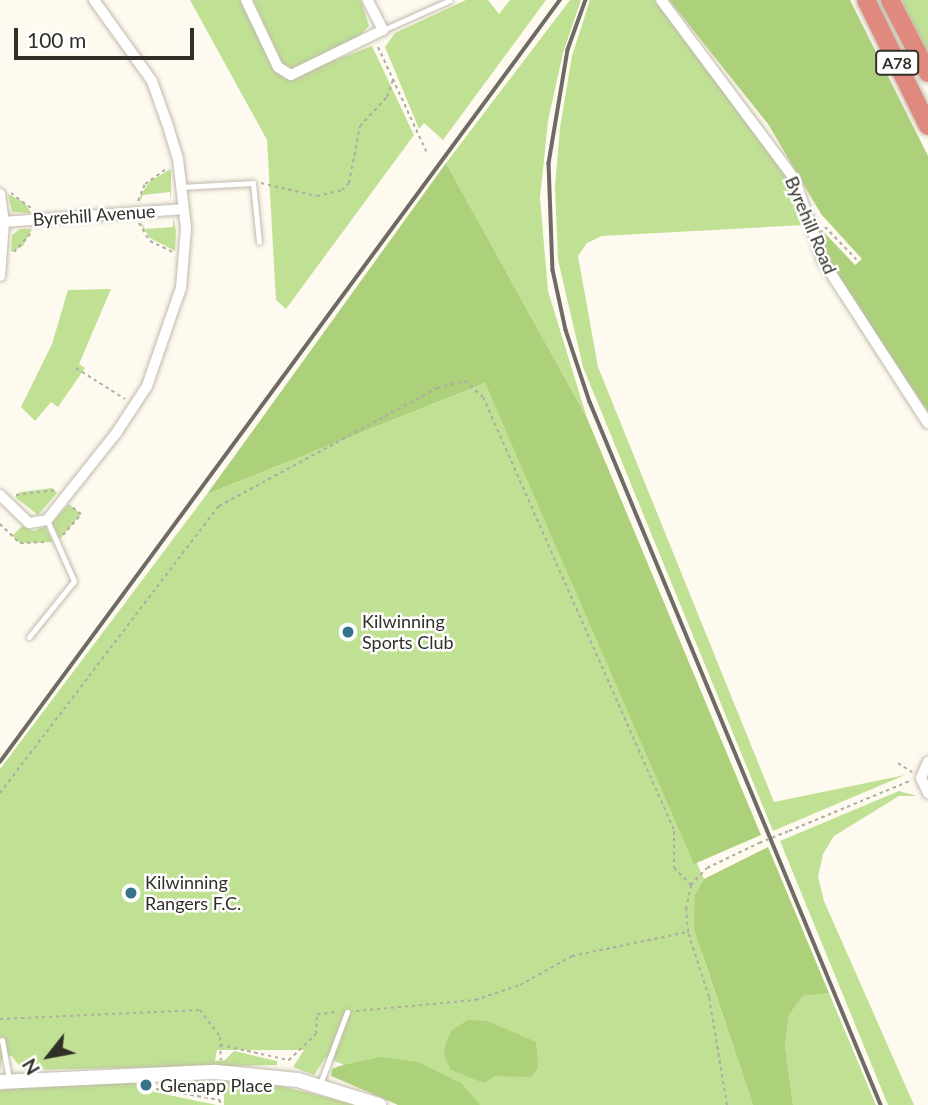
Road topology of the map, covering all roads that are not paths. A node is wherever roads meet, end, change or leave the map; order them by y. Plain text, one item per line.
1 (94, 0) edge
2 (246, 0) edge
3 (368, 0) edge
4 (450, 0) edge
5 (662, 0) edge
6 (866, 0) edge
7 (890, 0) edge
8 (378, 33) junction
9 (928, 73) edge
10 (928, 126) edge
11 (181, 187) junction
12 (0, 194) edge
13 (184, 209) junction
14 (2, 222) edge
15 (259, 243) dead end
16 (0, 276) edge
17 (928, 423) edge
18 (4, 499) edge
19 (43, 522) junction
20 (29, 638) dead end
21 (928, 762) edge
22 (928, 793) edge
23 (347, 1012) road end
24 (2, 1040) dead end
25 (4, 1080) edge
26 (320, 1084) junction
27 (379, 1105) edge

1 - 11 street
2 - 8 street
3 - 8 street
4 - 8 lane
5 - 17 street, Byrehill Road
6 - 10 highway, A78
7 - 9 highway, A78
11 - 13 street
11 - 15 lane
12 - 14 street
13 - 14 street, Byrehill Avenue
13 - 19 street
14 - 16 street
18 - 19 street
19 - 20 lane
21 - 22 street
23 - 26 lane
24 - 25 lane
25 - 26 street
26 - 27 street

